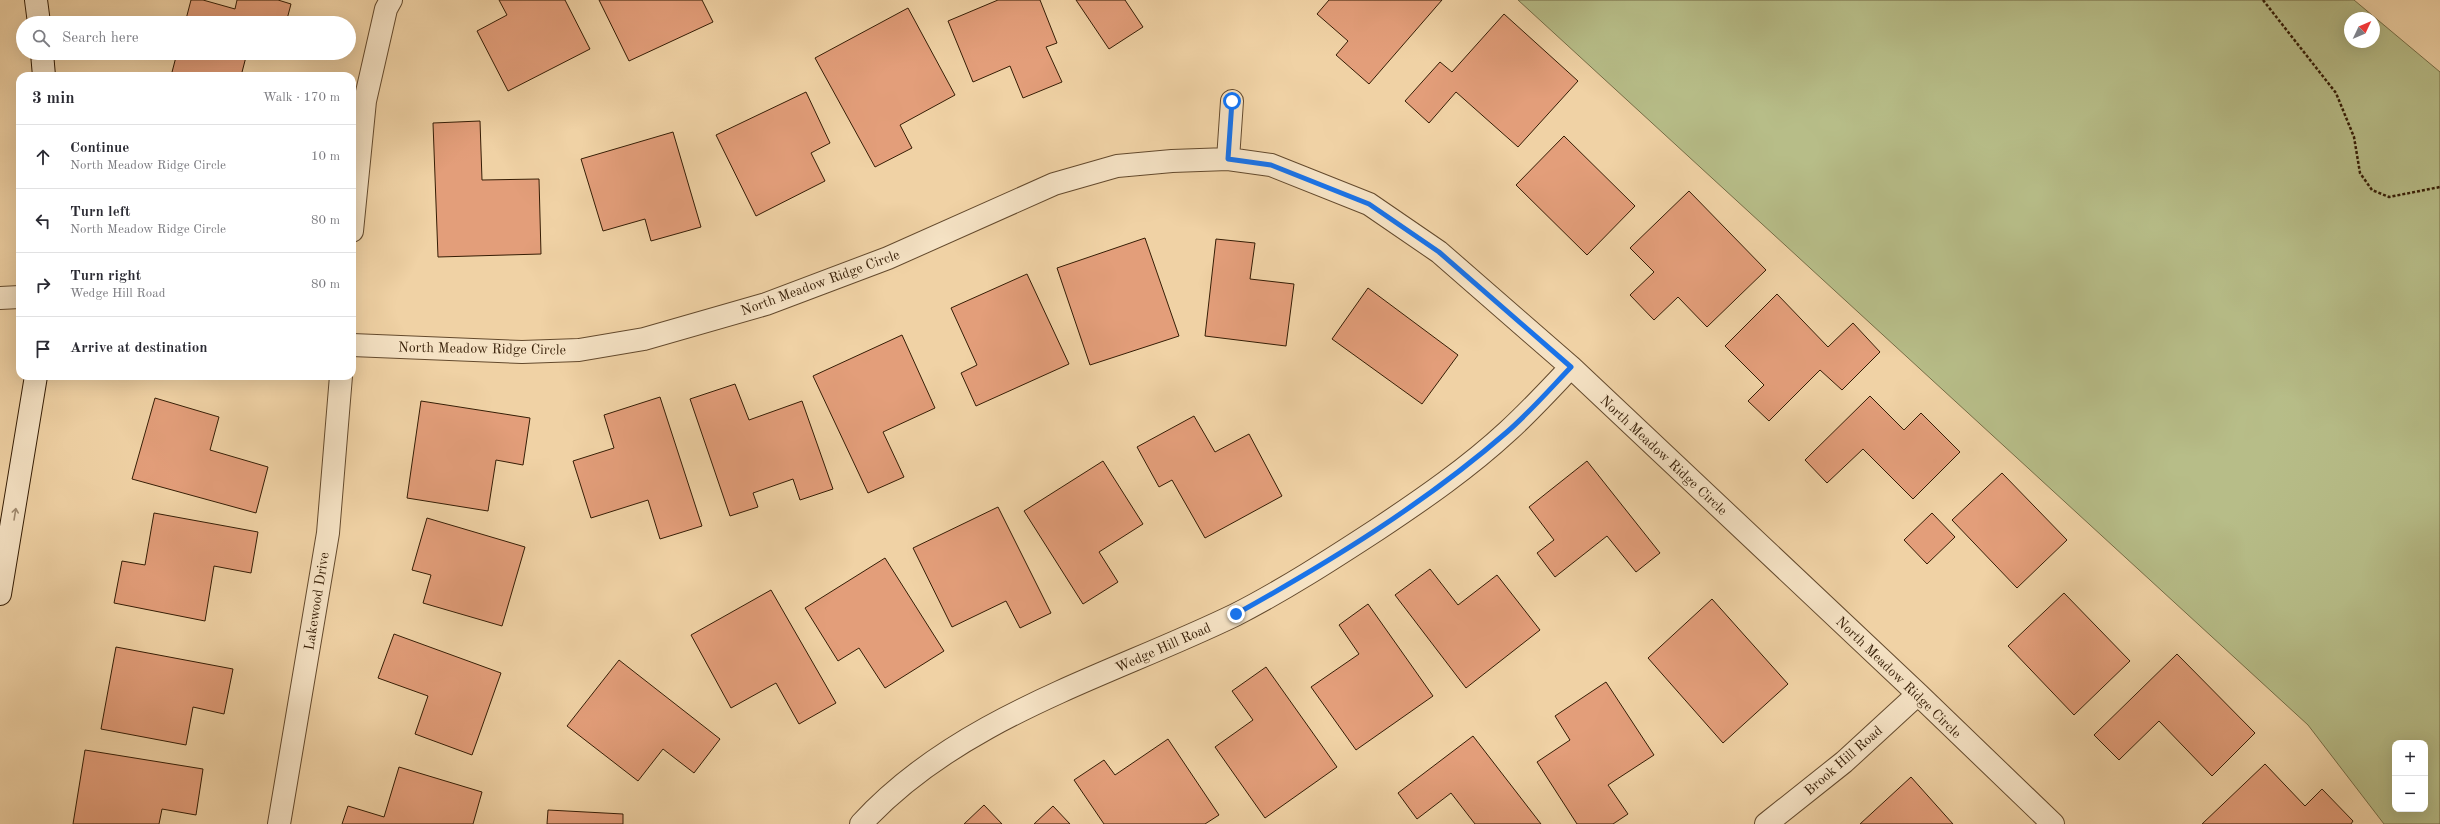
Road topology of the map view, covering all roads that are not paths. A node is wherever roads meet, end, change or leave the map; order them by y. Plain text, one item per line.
1 (36, 0) edge
2 (391, 0) edge
3 (38, 16) edge
4 (43, 60) edge
5 (44, 72) edge
6 (1232, 101) dead end
7 (1228, 159) junction
8 (356, 191) edge
9 (16, 297) edge
10 (0, 298) edge
11 (356, 345) edge
12 (1571, 367) junction
13 (35, 380) edge
14 (341, 380) edge
15 (0, 594) edge
16 (1918, 694) junction
17 (279, 824) edge
18 (861, 824) edge
19 (1766, 824) edge
20 (2053, 824) edge

1 - 3 street
2 - 8 street
4 - 5 street
6 - 7 street
7 - 11 street, North Meadow Ridge Circle
7 - 12 street, North Meadow Ridge Circle
9 - 10 street
12 - 16 street, North Meadow Ridge Circle
12 - 18 street, Wedge Hill Road
15 -> 13 street
14 - 17 street, Lakewood Drive
16 - 19 street, Brook Hill Road
16 - 20 street, North Meadow Ridge Circle

